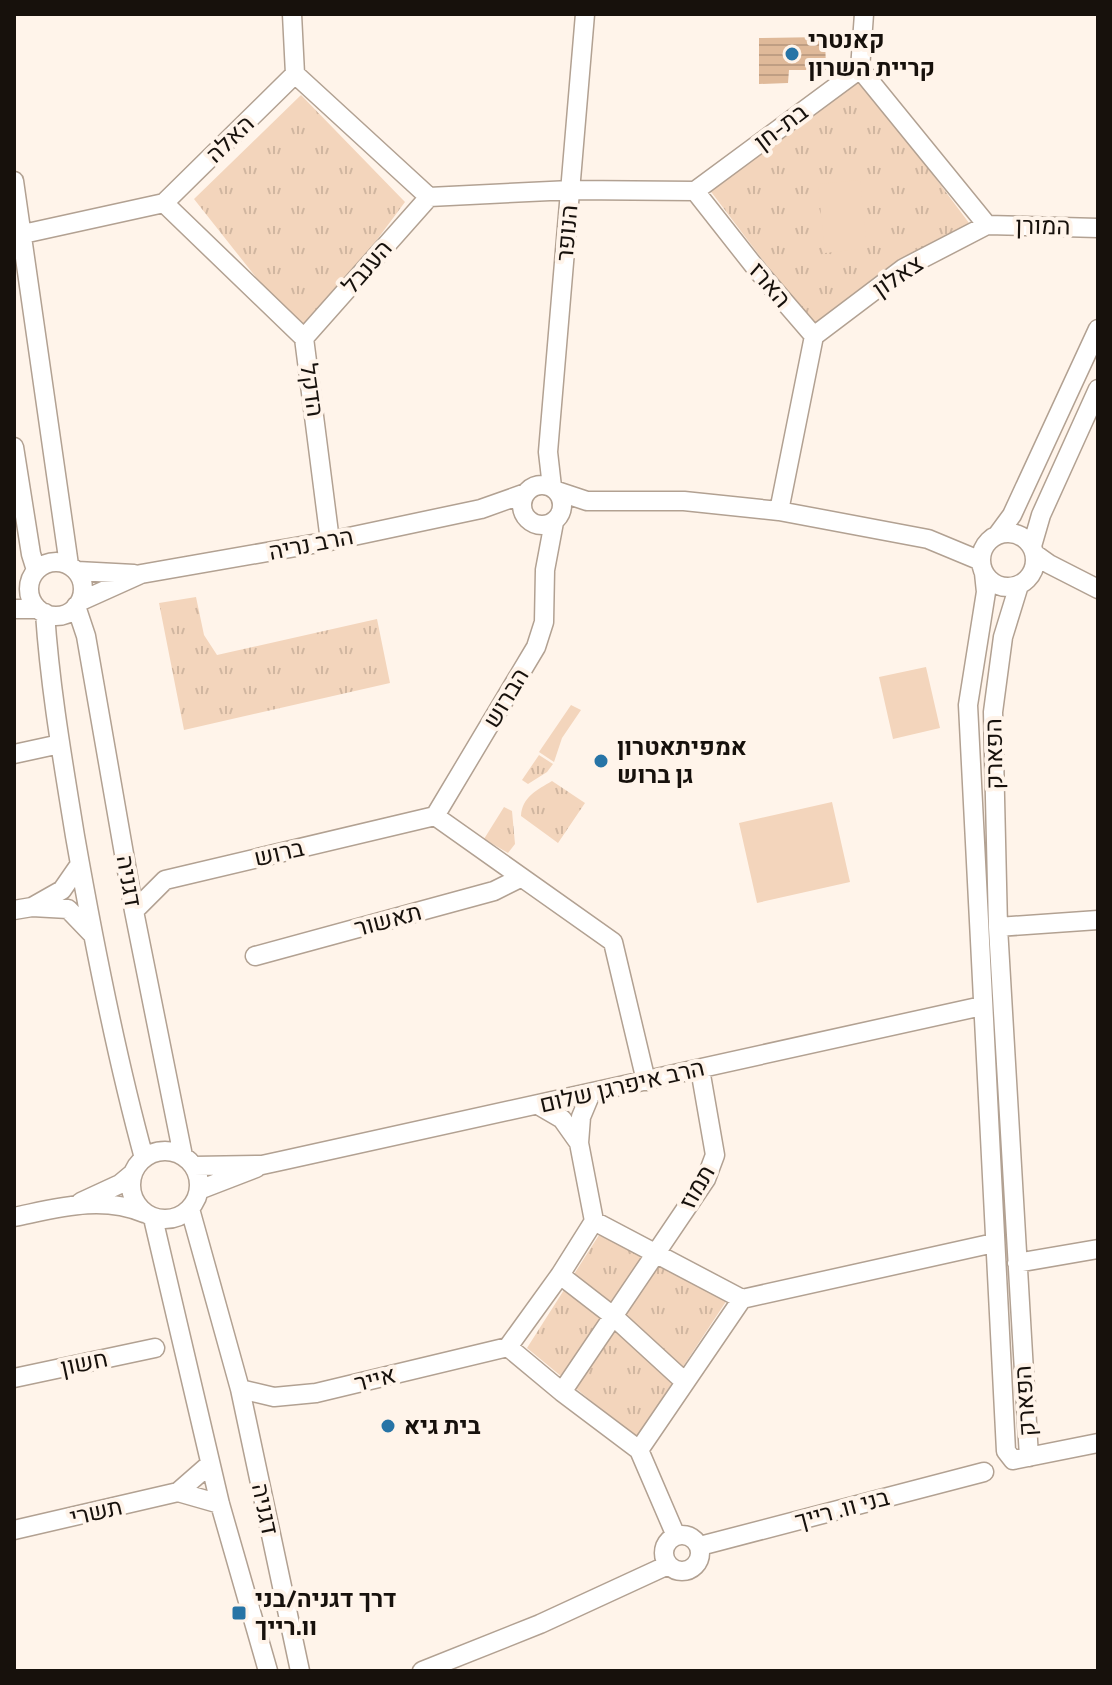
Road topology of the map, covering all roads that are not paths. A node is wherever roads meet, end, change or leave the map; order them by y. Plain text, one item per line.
1 (292, 14) edge
2 (585, 14) edge
3 (864, 14) edge
4 (860, 69) junction
5 (295, 74) junction
6 (14, 181) edge
7 (571, 190) junction
8 (695, 191) junction
9 (429, 197) junction
10 (164, 203) junction
11 (987, 225) junction
12 (1098, 228) edge
13 (23, 234) junction
14 (1098, 329) edge
15 (814, 336) junction
16 (304, 338) junction
17 (1098, 389) edge
18 (14, 447) edge
19 (548, 452) junction
20 (554, 489) junction
21 (528, 491) junction
22 (587, 501) junction
23 (481, 509) junction
24 (779, 511) junction
25 (558, 518) junction
26 (529, 520) junction
27 (995, 536) junction
28 (928, 539) junction
29 (330, 541) junction
30 (1034, 550) junction
31 (983, 567) junction
32 (73, 568) junction
33 (545, 570) junction
34 (34, 574) junction
35 (141, 574) junction
36 (1023, 582) junction
37 (14, 586) edge
38 (1093, 587) edge
39 (79, 603) junction
40 (14, 609) edge
41 (41, 611) junction
42 (60, 744) junction
43 (14, 754) edge
44 (435, 816) junction
45 (80, 864) junction
46 (520, 878) junction
47 (23, 909) edge
48 (134, 911) junction
49 (1098, 920) edge
50 (998, 927) junction
51 (93, 935) junction
52 (255, 956) dead end
53 (982, 1006) junction
54 (700, 1069) junction
55 (646, 1081) junction
56 (591, 1093) junction
57 (538, 1105) junction
58 (579, 1143) junction
59 (144, 1158) junction
60 (189, 1161) junction
61 (262, 1165) junction
62 (132, 1174) junction
63 (199, 1190) junction
64 (75, 1204) junction
65 (190, 1209) junction
66 (149, 1216) junction
67 (14, 1217) edge
68 (594, 1221) junction
69 (994, 1243) junction
70 (1098, 1249) edge
71 (659, 1253) junction
72 (1017, 1263) junction
73 (560, 1275) junction
74 (742, 1299) junction
75 (613, 1316) junction
76 (508, 1347) junction
77 (155, 1348) dead end
78 (14, 1378) edge
79 (685, 1382) junction
80 (240, 1389) junction
81 (562, 1392) junction
82 (1098, 1443) edge
83 (639, 1450) junction
84 (1029, 1457) junction
85 (210, 1464) junction
86 (984, 1472) dead end
87 (178, 1492) junction
88 (220, 1504) junction
89 (14, 1530) edge
90 (676, 1536) junction
91 (700, 1546) junction
92 (668, 1565) junction
93 (268, 1671) edge
94 (300, 1671) edge
95 (422, 1671) edge

1 - 5 street
2 - 7 street, הנופר
3 - 4 street
4 - 8 street, בת-חן
4 - 11 street
5 - 9 street
5 - 10 street, האלה
6 - 13 street
7 - 8 street
7 - 9 street
7 - 19 street, הנופר
8 - 15 street, הארז
9 - 16 street, הענבל
10 - 13 street
10 - 16 street, הדקל
11 - 12 street, המורן
11 - 15 street, צאלון
13 - 32 street
14 - 27 street
15 - 24 street
16 - 29 street, הדקל
17 - 30 street
18 - 34 street
19 - 20 street, הנופר
19 - 21 street, הנופר
20 - 21 street
20 - 22 street
20 - 25 street
21 - 23 street, הרב נריה
21 - 26 street
22 - 24 street
22 - 25 street
23 - 26 street, הרב נריה
23 - 29 street, הרב נריה
24 - 28 street
25 - 26 street
25 - 33 street, הברוש
26 - 33 street, הברוש
27 - 28 street
27 - 30 street
27 - 31 street
28 - 31 street
29 - 35 street, הרב נריה
30 - 36 street
30 - 38 street
31 - 36 street
31 - 53 street, הפארק
32 - 34 street
32 - 35 street, הרב נריה
32 - 39 street
33 - 44 street, הברוש
34 - 37 street
34 - 41 street
35 - 39 street, הרב נריה
36 - 38 street
36 - 50 street, הפארק
39 - 41 street
39 - 48 street, דגניה
40 - 41 street
41 - 42 street, דגניה
42 - 43 street
42 - 45 street, דגניה
44 - 46 street
44 - 48 street, ברוש
45 - 47 street
45 - 51 street, דגניה
46 - 52 street, תאשור
46 - 55 street
47 - 51 street
48 - 60 street, דגניה
49 - 50 street
50 - 72 street, הפארק
51 - 59 street, דגניה
53 - 54 street, הרב איפרגן שלום
53 - 69 street, הפארק
54 - 55 street, הרב איפרגן שלום
54 - 71 street, תמוז
55 - 56 street, הרב איפרגן שלום
56 - 57 street, הרב איפרגן שלום
56 - 58 street
57 - 58 street
57 - 61 street, הרב איפרגן שלום
58 - 68 street
59 - 60 street
59 - 62 street
60 - 61 street, הרב איפרגן שלום
60 - 63 street
61 - 63 street, הרב איפרגן שלום
62 - 64 street
62 - 66 street
63 - 65 street
64 - 66 street
64 - 67 street
65 - 66 street
65 - 80 street, דגניה
66 - 85 street, דגניה
68 - 71 street
68 - 73 street
69 - 74 street
69 - 84 street, הפארק
70 - 72 street
71 - 74 street
71 - 75 street
72 - 84 street, הפארק
73 - 75 street
73 - 76 street
74 - 79 street
75 - 79 street
75 - 81 street
76 - 80 street, אייר
76 - 81 street
77 - 78 street, חשון
79 - 83 street
80 - 94 street, דגניה
81 - 83 street
82 - 84 street
83 - 90 street
85 - 87 street, תשרי
85 - 88 street, דגניה
86 - 91 street, בני וו. רייך
87 - 88 street, תשרי
87 - 89 street, תשרי
88 - 93 street, דגניה
90 - 91 street
90 - 92 street
91 - 92 street
92 - 95 street

